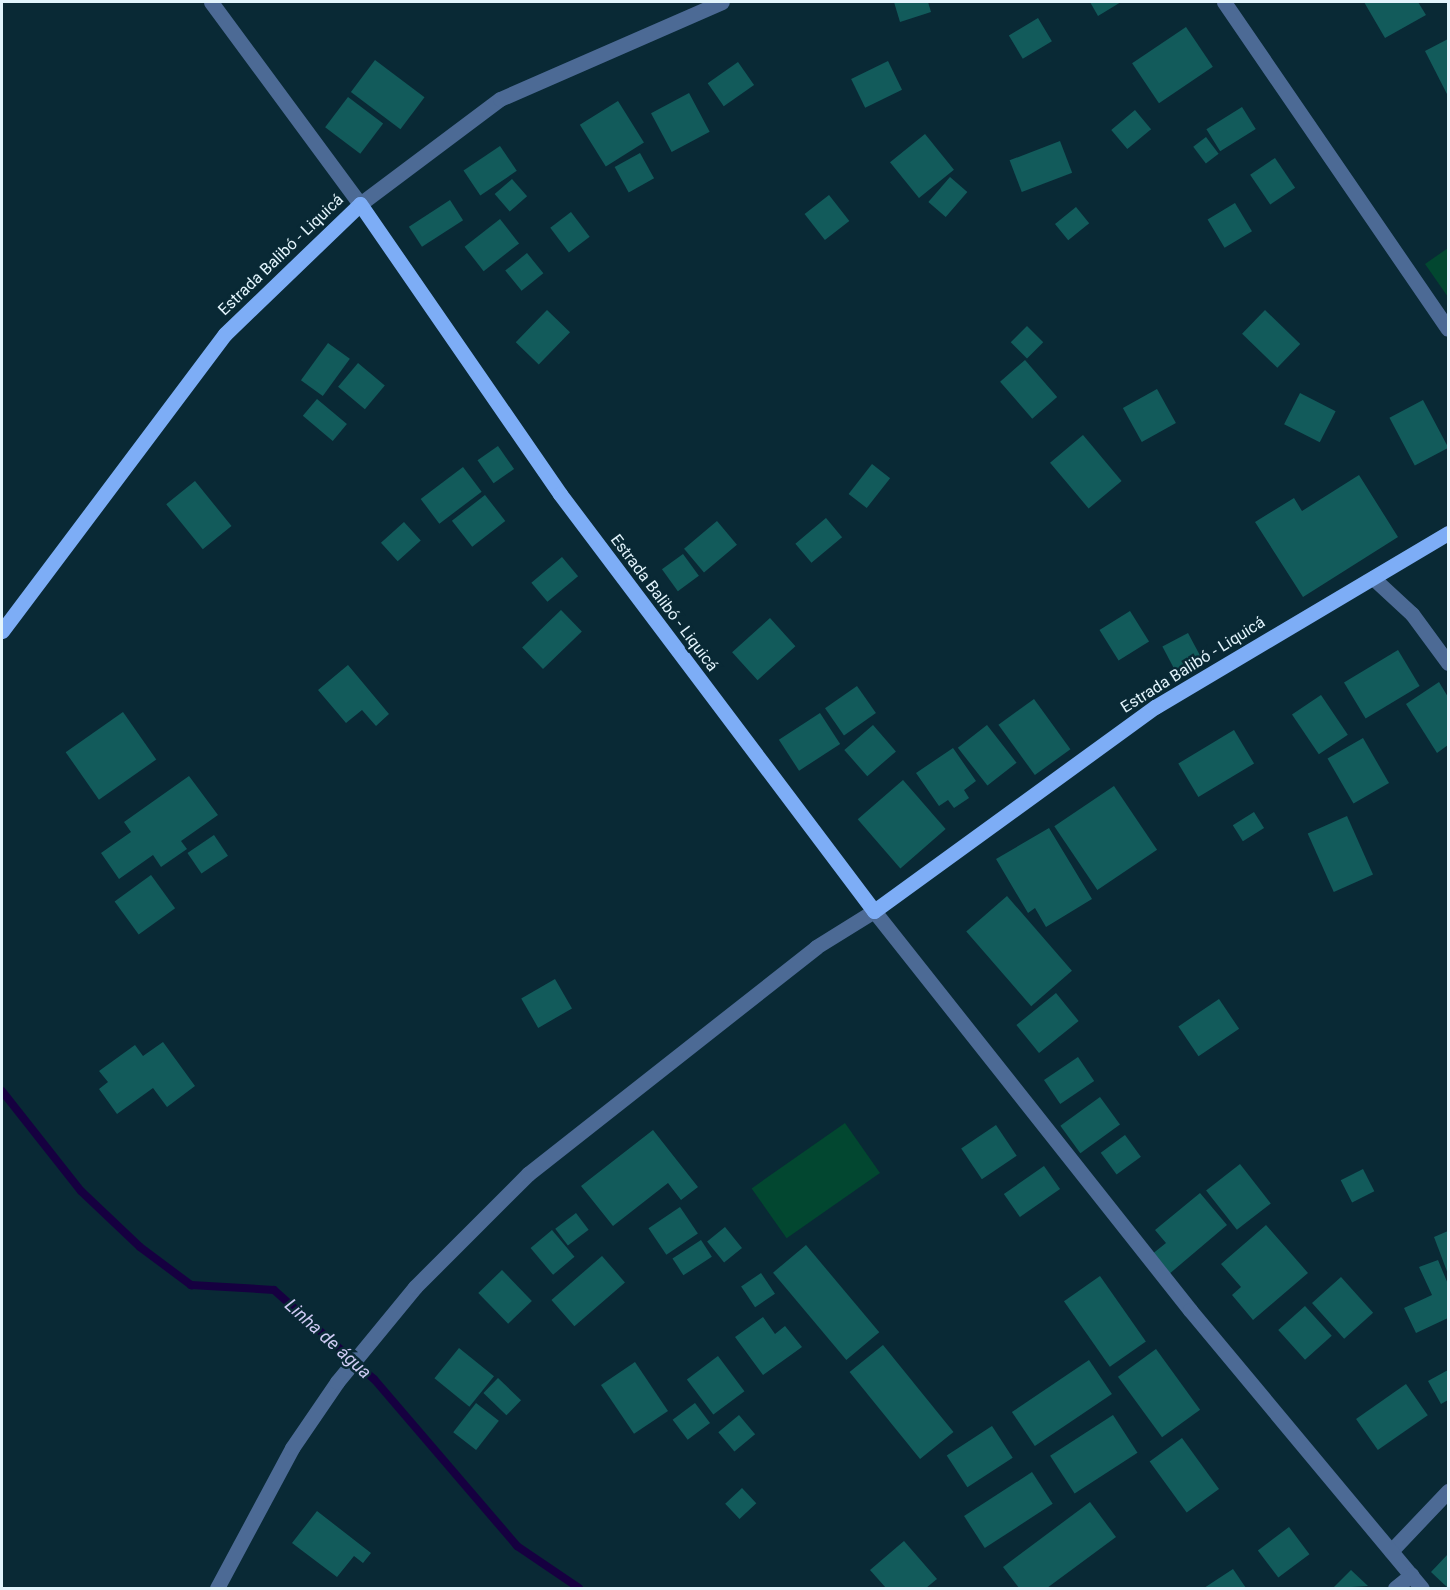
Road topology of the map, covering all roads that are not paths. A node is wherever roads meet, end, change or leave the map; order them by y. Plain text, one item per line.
1 (211, 2) edge
2 (722, 2) edge
3 (1224, 2) edge
4 (360, 204) junction
5 (1449, 329) edge
6 (1449, 533) edge
7 (1373, 578) junction
8 (2, 632) edge
9 (1449, 663) edge
10 (874, 911) junction
11 (1449, 1491) edge
12 (1391, 1551) junction
13 (1410, 1575) junction
14 (217, 1588) edge
15 (1395, 1588) edge
16 (1422, 1588) edge

1 - 4 street
2 - 4 street
3 - 5 street
4 - 8 main road, Estrada Balibó - Liquicá
4 - 10 main road, Estrada Balibó - Liquicá
6 - 7 main road, Estrada Balibó - Liquicá
7 - 9 street
7 - 10 main road, Estrada Balibó - Liquicá
10 - 12 street
10 - 14 street
11 - 12 street
12 - 13 street
13 - 15 street
13 - 16 street

